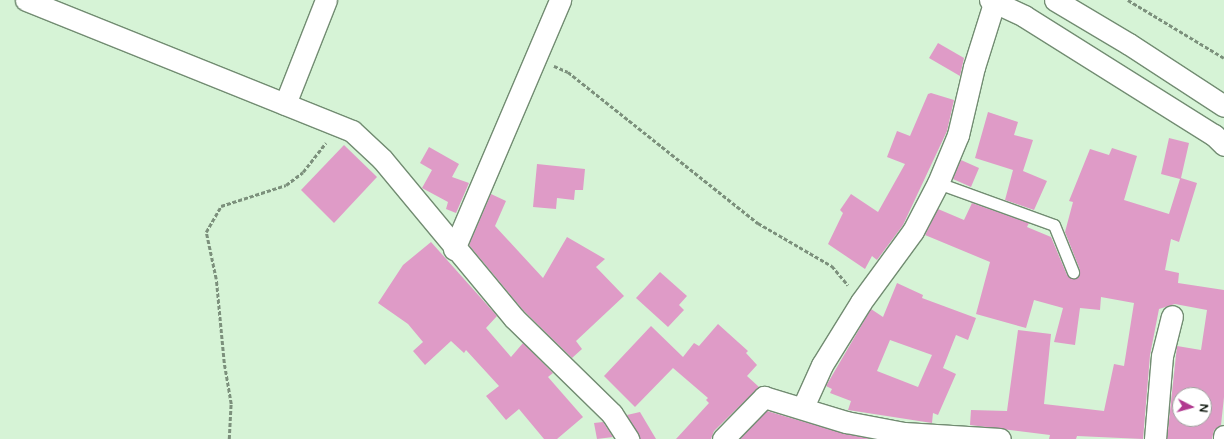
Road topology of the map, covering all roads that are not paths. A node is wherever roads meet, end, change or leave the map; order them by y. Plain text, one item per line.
1 (26, 0) edge
2 (326, 0) edge
3 (560, 0) edge
4 (1055, 0) edge
5 (992, 1) edge
6 (285, 104) junction
7 (1224, 106) edge
8 (1224, 145) edge
9 (938, 183) junction
10 (454, 249) junction
11 (1073, 272) dead end
12 (1172, 316) dead end
13 (803, 407) junction
14 (909, 436) edge
15 (628, 439) edge
16 (723, 439) edge
17 (1000, 439) edge
18 (1156, 439) edge

1 - 6 street
2 - 6 street
3 - 10 street
4 - 7 street
5 - 8 street
5 - 9 street
6 - 10 street
9 - 11 lane
9 - 13 street
10 - 15 street
12 - 18 street
13 - 14 street
13 - 16 street
14 - 17 street

